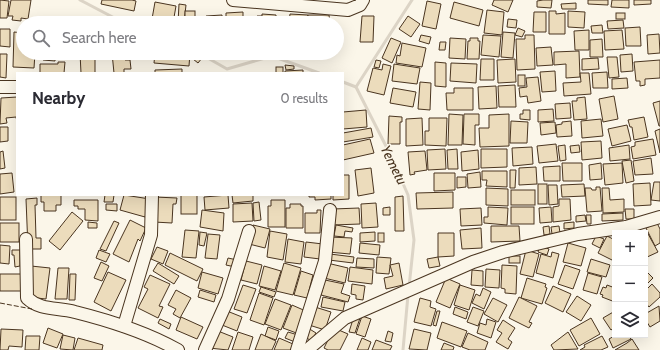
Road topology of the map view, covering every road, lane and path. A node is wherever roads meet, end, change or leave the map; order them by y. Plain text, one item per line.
1 (233, 0) edge
2 (363, 0) edge
3 (0, 87) edge
4 (16, 87) edge
5 (152, 196) edge
6 (330, 210) dead end
7 (660, 217) edge
8 (249, 231) dead end
9 (26, 239) dead end
10 (124, 326) junction
11 (178, 350) edge
12 (205, 350) edge
13 (297, 350) edge
14 (307, 350) edge

1 - 2 street
3 - 4 street
5 - 10 street
6 - 13 street
7 - 14 street
8 - 12 street
9 - 10 street
10 - 11 street

